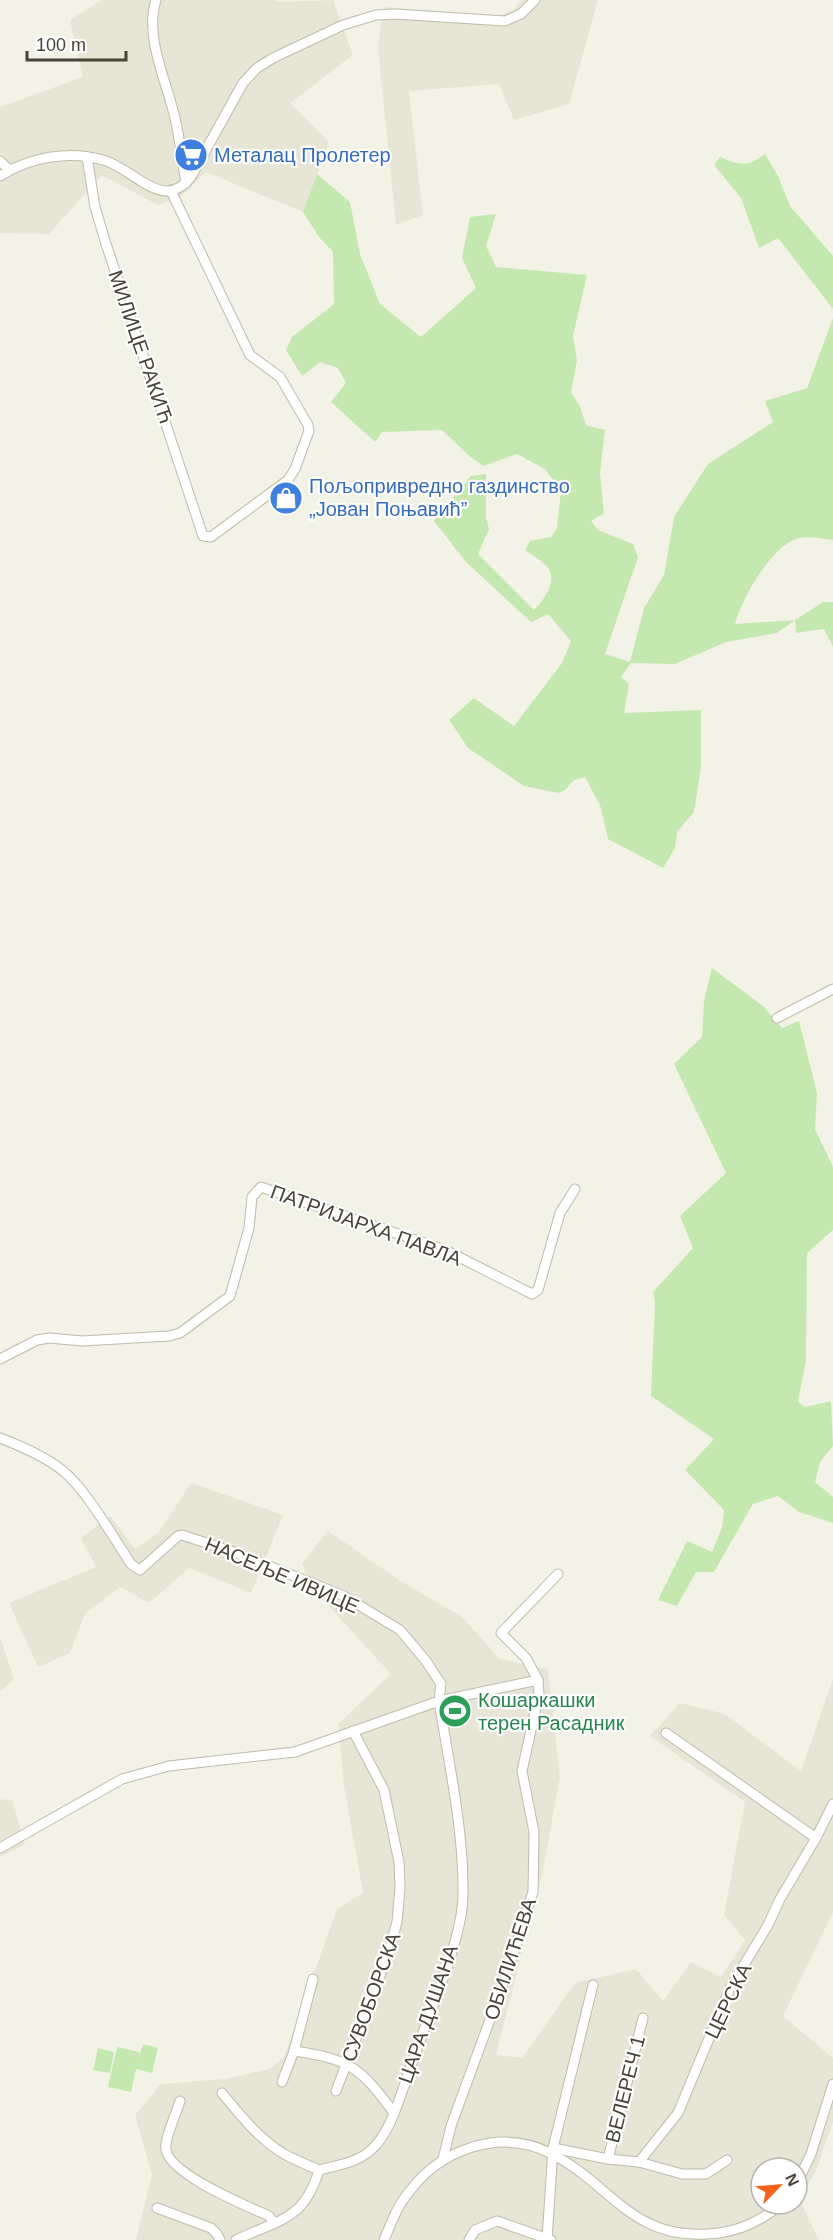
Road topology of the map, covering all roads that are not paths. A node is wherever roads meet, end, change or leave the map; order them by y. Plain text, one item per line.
1 (156, 0) edge
2 (535, 0) edge
3 (87, 157) junction
4 (0, 161) edge
5 (9, 170) junction
6 (0, 176) edge
7 (186, 183) junction
8 (171, 191) junction
9 (833, 989) edge
10 (777, 1018) dead end
11 (575, 1190) dead end
12 (0, 1359) edge
13 (0, 1438) edge
14 (558, 1575) dead end
15 (538, 1680) junction
16 (439, 1701) junction
17 (352, 1731) junction
18 (666, 1733) dead end
19 (833, 1804) edge
20 (816, 1838) junction
21 (0, 1848) edge
22 (313, 1979) dead end
23 (593, 1985) dead end
24 (643, 2018) dead end
25 (294, 2051) junction
26 (347, 2063) junction
27 (282, 2082) dead end
28 (833, 2084) edge
29 (336, 2091) dead end
30 (222, 2092) dead end
31 (180, 2100) dead end
32 (394, 2113) junction
33 (552, 2150) junction
34 (809, 2158) edge
35 (443, 2159) junction
36 (608, 2159) junction
37 (727, 2160) dead end
38 (639, 2162) junction
39 (319, 2170) junction
40 (157, 2208) dead end
41 (764, 2216) edge
42 (274, 2223) junction
43 (243, 2239) edge
44 (220, 2240) edge
45 (384, 2240) edge
46 (469, 2240) edge
47 (549, 2240) edge

1 - 7 street
2 - 7 street
3 - 5 street
3 - 8 street
3 - 8 street, МИЛИЦЕ РАКИЋ
4 - 5 street
5 - 6 street
7 - 8 street
9 - 10 street
11 - 12 street, ПАТРИЈАРХА ПАВЛА
13 - 16 street, НАСЕЉЕ ИВИЦЕ
14 - 15 street
15 - 16 street
15 - 35 street, ОБИЛИЋЕВА
16 - 17 street
16 - 32 street, ЦАРА ДУШАНА
17 - 21 street
17 - 26 street, СУВОБОРСКА
18 - 20 street
19 - 20 street, ЦЕРСКА
20 - 38 street, ЦЕРСКА
22 - 25 street
23 - 33 street
24 - 36 street, ВЕЛЕРЕЧ 1
25 - 26 street
25 - 27 street
26 - 29 street, СУВОБОРСКА
26 - 32 street
28 - 34 street
30 - 39 street
31 - 42 street
32 - 39 street, ЦАРА ДУШАНА
33 - 35 street
33 - 36 street
33 - 41 street
33 - 47 street
35 - 45 street
36 - 38 street
37 - 38 street
39 - 42 street
40 - 44 street
42 - 43 street
46 - 47 street

